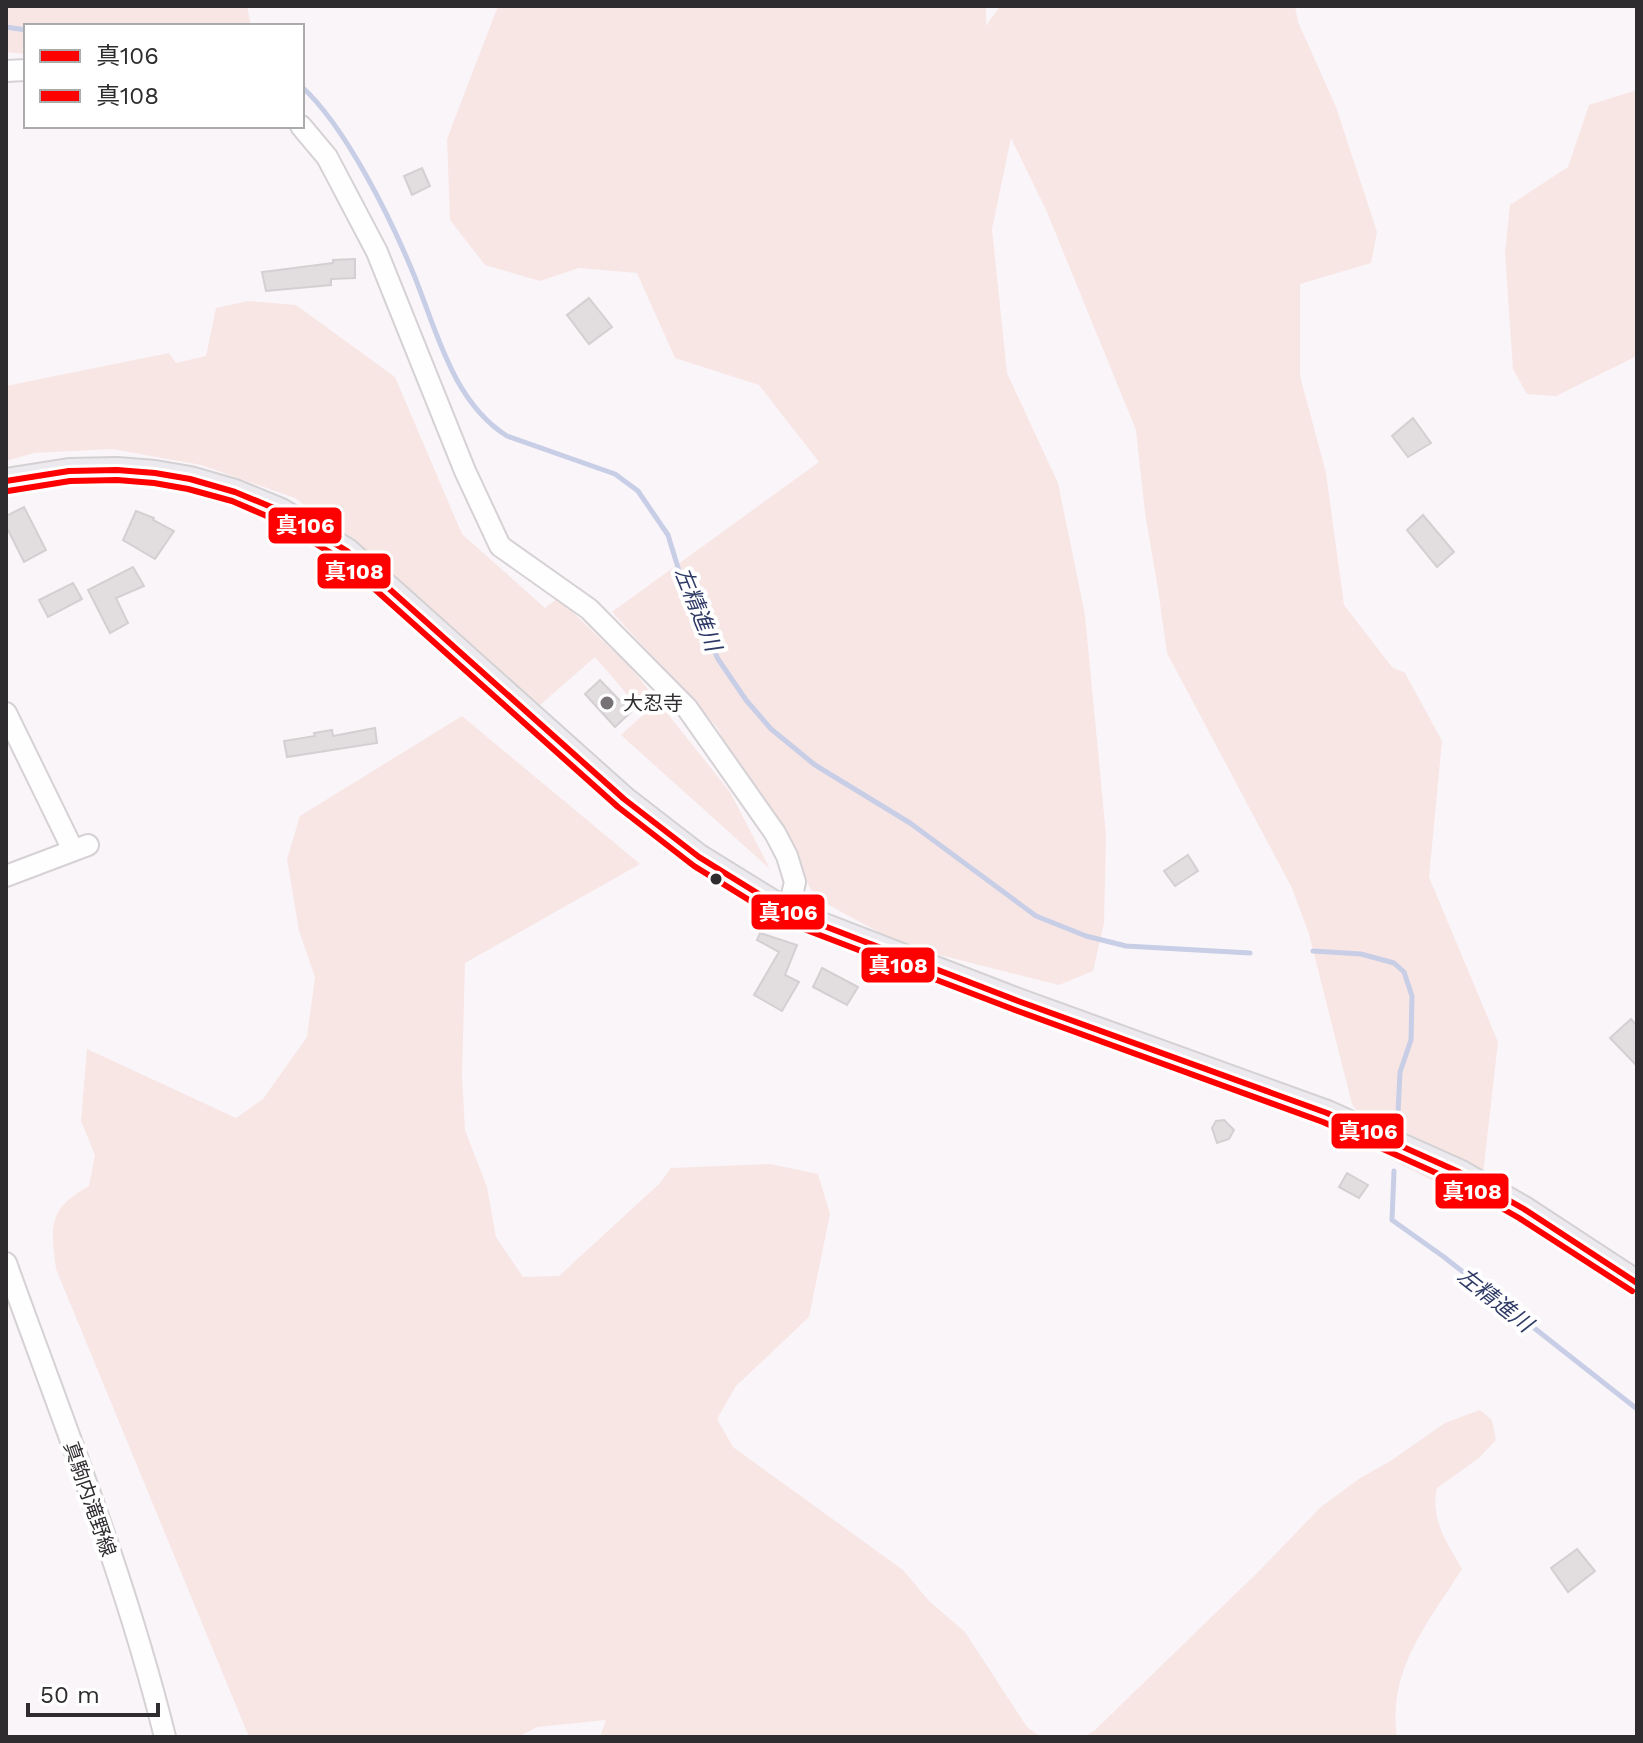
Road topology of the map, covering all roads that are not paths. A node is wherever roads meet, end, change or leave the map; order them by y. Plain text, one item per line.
1 (303, 128) edge
2 (6, 481) edge
3 (6, 713) edge
4 (6, 876) edge
5 (788, 912) junction
6 (6, 1263) edge
7 (1637, 1283) edge
8 (165, 1737) edge

1 - 5 street
2 - 5 main road
3 - 4 street
5 - 7 main road
6 - 8 street, 真駒内滝野線

